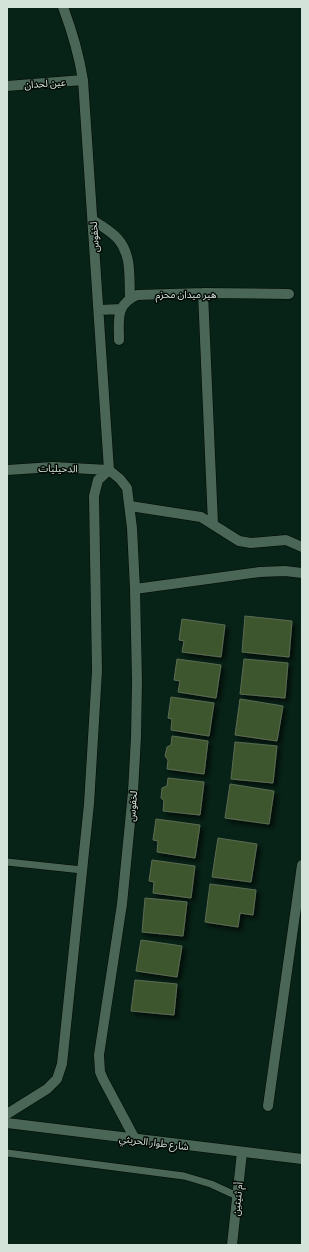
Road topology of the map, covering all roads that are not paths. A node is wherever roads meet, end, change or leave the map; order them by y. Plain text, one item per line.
1 (63, 7) edge
2 (84, 80) junction
3 (7, 86) edge
4 (93, 220) junction
5 (203, 293) junction
6 (289, 294) dead end
7 (130, 298) junction
8 (121, 309) junction
9 (99, 310) junction
10 (119, 340) dead end
11 (7, 470) edge
12 (109, 470) junction
13 (130, 506) junction
14 (213, 524) junction
15 (302, 547) edge
16 (302, 573) edge
17 (135, 589) junction
18 (7, 862) edge
19 (302, 865) edge
20 (82, 870) junction
21 (268, 1106) dead end
22 (7, 1114) edge
23 (7, 1123) edge
24 (135, 1139) junction
25 (242, 1152) junction
26 (7, 1153) edge
27 (302, 1159) edge
28 (237, 1196) junction
29 (232, 1245) edge

1 - 2 street, لخفوس
2 - 3 street, عين لحدان
2 - 4 street, لخفوس
4 - 7 street
4 - 9 street, لخفوس
5 - 6 street, هير ميدان محزم
5 - 7 street, هير ميدان محزم
5 - 14 street
7 - 8 street
8 - 9 street
8 - 10 street
9 - 12 street, لخفوس
11 - 12 street, الدحيليات
12 - 13 street, لخفوس
12 - 20 street
13 - 14 street
13 - 17 street, لخفوس
14 - 15 street
16 - 17 street
17 - 24 street, لخفوس
18 - 20 lane
19 - 21 street
20 - 22 street
23 - 24 street, شارع طوار الحريثي
24 - 25 street, شارع طوار الحريثي
25 - 27 street, شارع طوار الحريثي
25 - 28 street, أم ثنيتين
26 - 28 lane
28 - 29 street, أم ثنيتين

